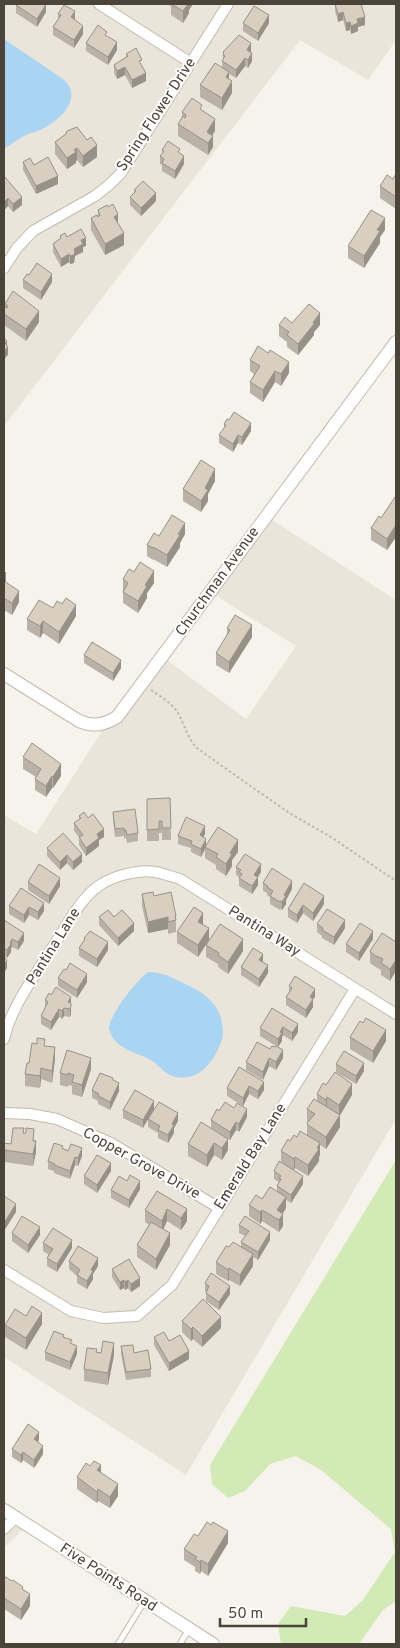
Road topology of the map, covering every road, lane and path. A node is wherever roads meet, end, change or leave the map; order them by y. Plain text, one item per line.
1 (99, 4) edge
2 (228, 4) edge
3 (191, 63) junction
4 (4, 268) edge
5 (396, 342) edge
6 (4, 674) edge
7 (144, 684) junction
8 (125, 874) joint
9 (396, 881) edge
10 (355, 988) junction
11 (396, 1014) edge
12 (4, 1038) edge
13 (4, 1113) edge
14 (219, 1208) junction
15 (4, 1270) edge
16 (4, 1510) edge
17 (15, 1518) junction
18 (4, 1530) edge
19 (144, 1601) junction
20 (189, 1629) junction
21 (118, 1644) edge
22 (180, 1644) edge
23 (212, 1644) edge

1 - 3 street
2 - 3 street, Spring Flower Drive
3 - 4 street, Spring Flower Drive
5 - 7 street, Churchman Avenue
6 - 7 street, Churchman Avenue
7 - 9 path
8 - 10 street, Pantina Way
8 - 12 street, Pantina Lane
10 - 11 street, Pantina Way
10 - 14 street, Emerald Bay Lane
13 - 14 street, Copper Grove Drive
14 - 15 street, Emerald Bay Lane
16 - 17 street, Five Points Road
17 - 18 street
17 - 19 street, Five Points Road
19 - 20 street, Five Points Road
19 - 21 lane
20 - 22 lane
20 - 23 street, Five Points Road

